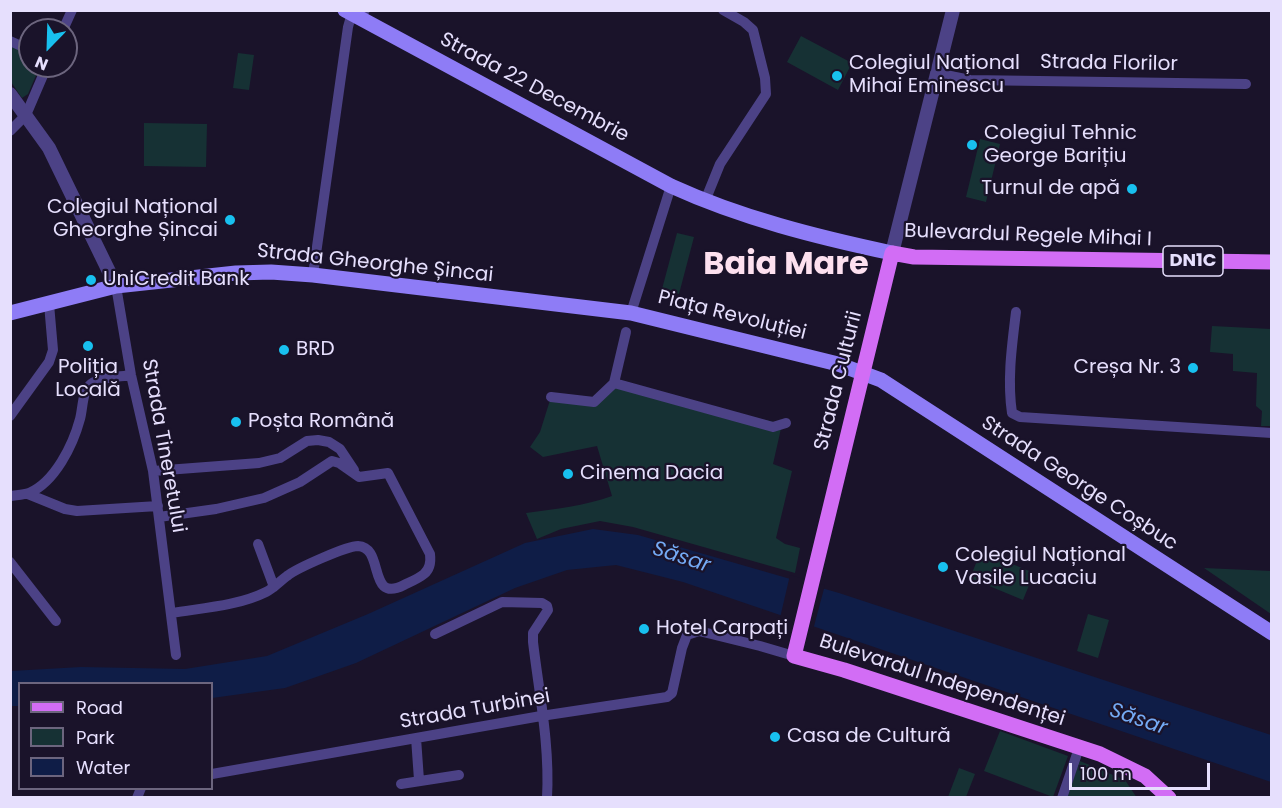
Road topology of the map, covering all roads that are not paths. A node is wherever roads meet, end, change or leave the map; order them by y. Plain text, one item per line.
1 (723, 10) edge
2 (953, 10) edge
3 (356, 13) edge
4 (936, 74) junction
5 (42, 78) edge
6 (1246, 84) dead end
7 (10, 94) edge
8 (26, 115) junction
9 (10, 130) edge
10 (671, 186) junction
11 (705, 201) junction
12 (892, 253) junction
13 (1272, 262) edge
14 (313, 275) junction
15 (117, 286) junction
16 (48, 304) junction
17 (1016, 312) dead end
18 (10, 313) edge
19 (631, 313) junction
20 (626, 332) dead end
21 (863, 372) junction
22 (132, 375) junction
23 (614, 384) junction
24 (551, 397) dead end
25 (10, 416) edge
26 (786, 423) dead end
27 (1272, 433) edge
28 (153, 471) junction
29 (359, 477) junction
30 (28, 494) junction
31 (10, 496) edge
32 (158, 511) junction
33 (258, 544) dead end
34 (10, 562) edge
35 (274, 587) junction
36 (172, 613) junction
37 (56, 621) dead end
38 (699, 631) joint
39 (1272, 633) edge
40 (435, 634) dead end
41 (176, 655) dead end
42 (794, 656) junction
43 (541, 716) junction
44 (416, 738) junction
45 (1079, 748) junction
46 (213, 774) edge
47 (459, 775) dead end
48 (419, 780) junction
49 (401, 784) dead end
50 (1164, 796) edge
51 (547, 798) edge
52 (1062, 798) edge

1 - 11 street
2 - 4 street, Strada Culturii
3 - 10 main road, Strada 22 Decembrie
3 - 14 street
4 - 6 street, Strada Florilor
4 - 12 street, Strada Culturii
5 - 8 street
7 - 8 street
8 - 9 street
8 - 15 street
10 - 11 main road
10 - 19 street, Piața Revoluției
11 - 12 main road
12 - 13 main road, Bulevardul Regele Mihai I / DN1C
12 - 21 main road, Strada Culturii
14 - 15 main road, Strada Gheorghe Șincai
14 - 19 main road, Strada Gheorghe Șincai
15 - 16 main road, Strada Gheorghe Șincai
15 - 22 street, Strada Tineretului
16 - 18 main road, Strada Gheorghe Șincai
16 - 25 street
17 - 27 street
19 - 21 main road, Piața Revoluției
20 - 23 street
21 - 39 main road, Strada George Coșbuc
21 - 42 main road, Strada Culturii
22 - 28 street, Strada Tineretului
22 - 30 street
23 - 24 street
23 - 26 street
28 - 29 street
28 - 32 street, Strada Tineretului
29 - 32 street
29 - 35 street
30 - 31 street
30 - 32 street
32 - 36 street, Strada Tineretului
33 - 35 street
34 - 37 street
35 - 36 street
36 - 41 street, Strada Tineretului
38 - 42 street, Bulevardul Independenței
38 - 43 street, Strada Turbinei
40 - 43 street
42 - 45 main road, Bulevardul Independenței
43 - 44 street, Strada Turbinei
43 - 51 street
44 - 46 street, Strada Turbinei
44 - 48 street
45 - 50 main road, Bulevardul Independenței
45 - 52 street
47 - 48 street
48 - 49 street

